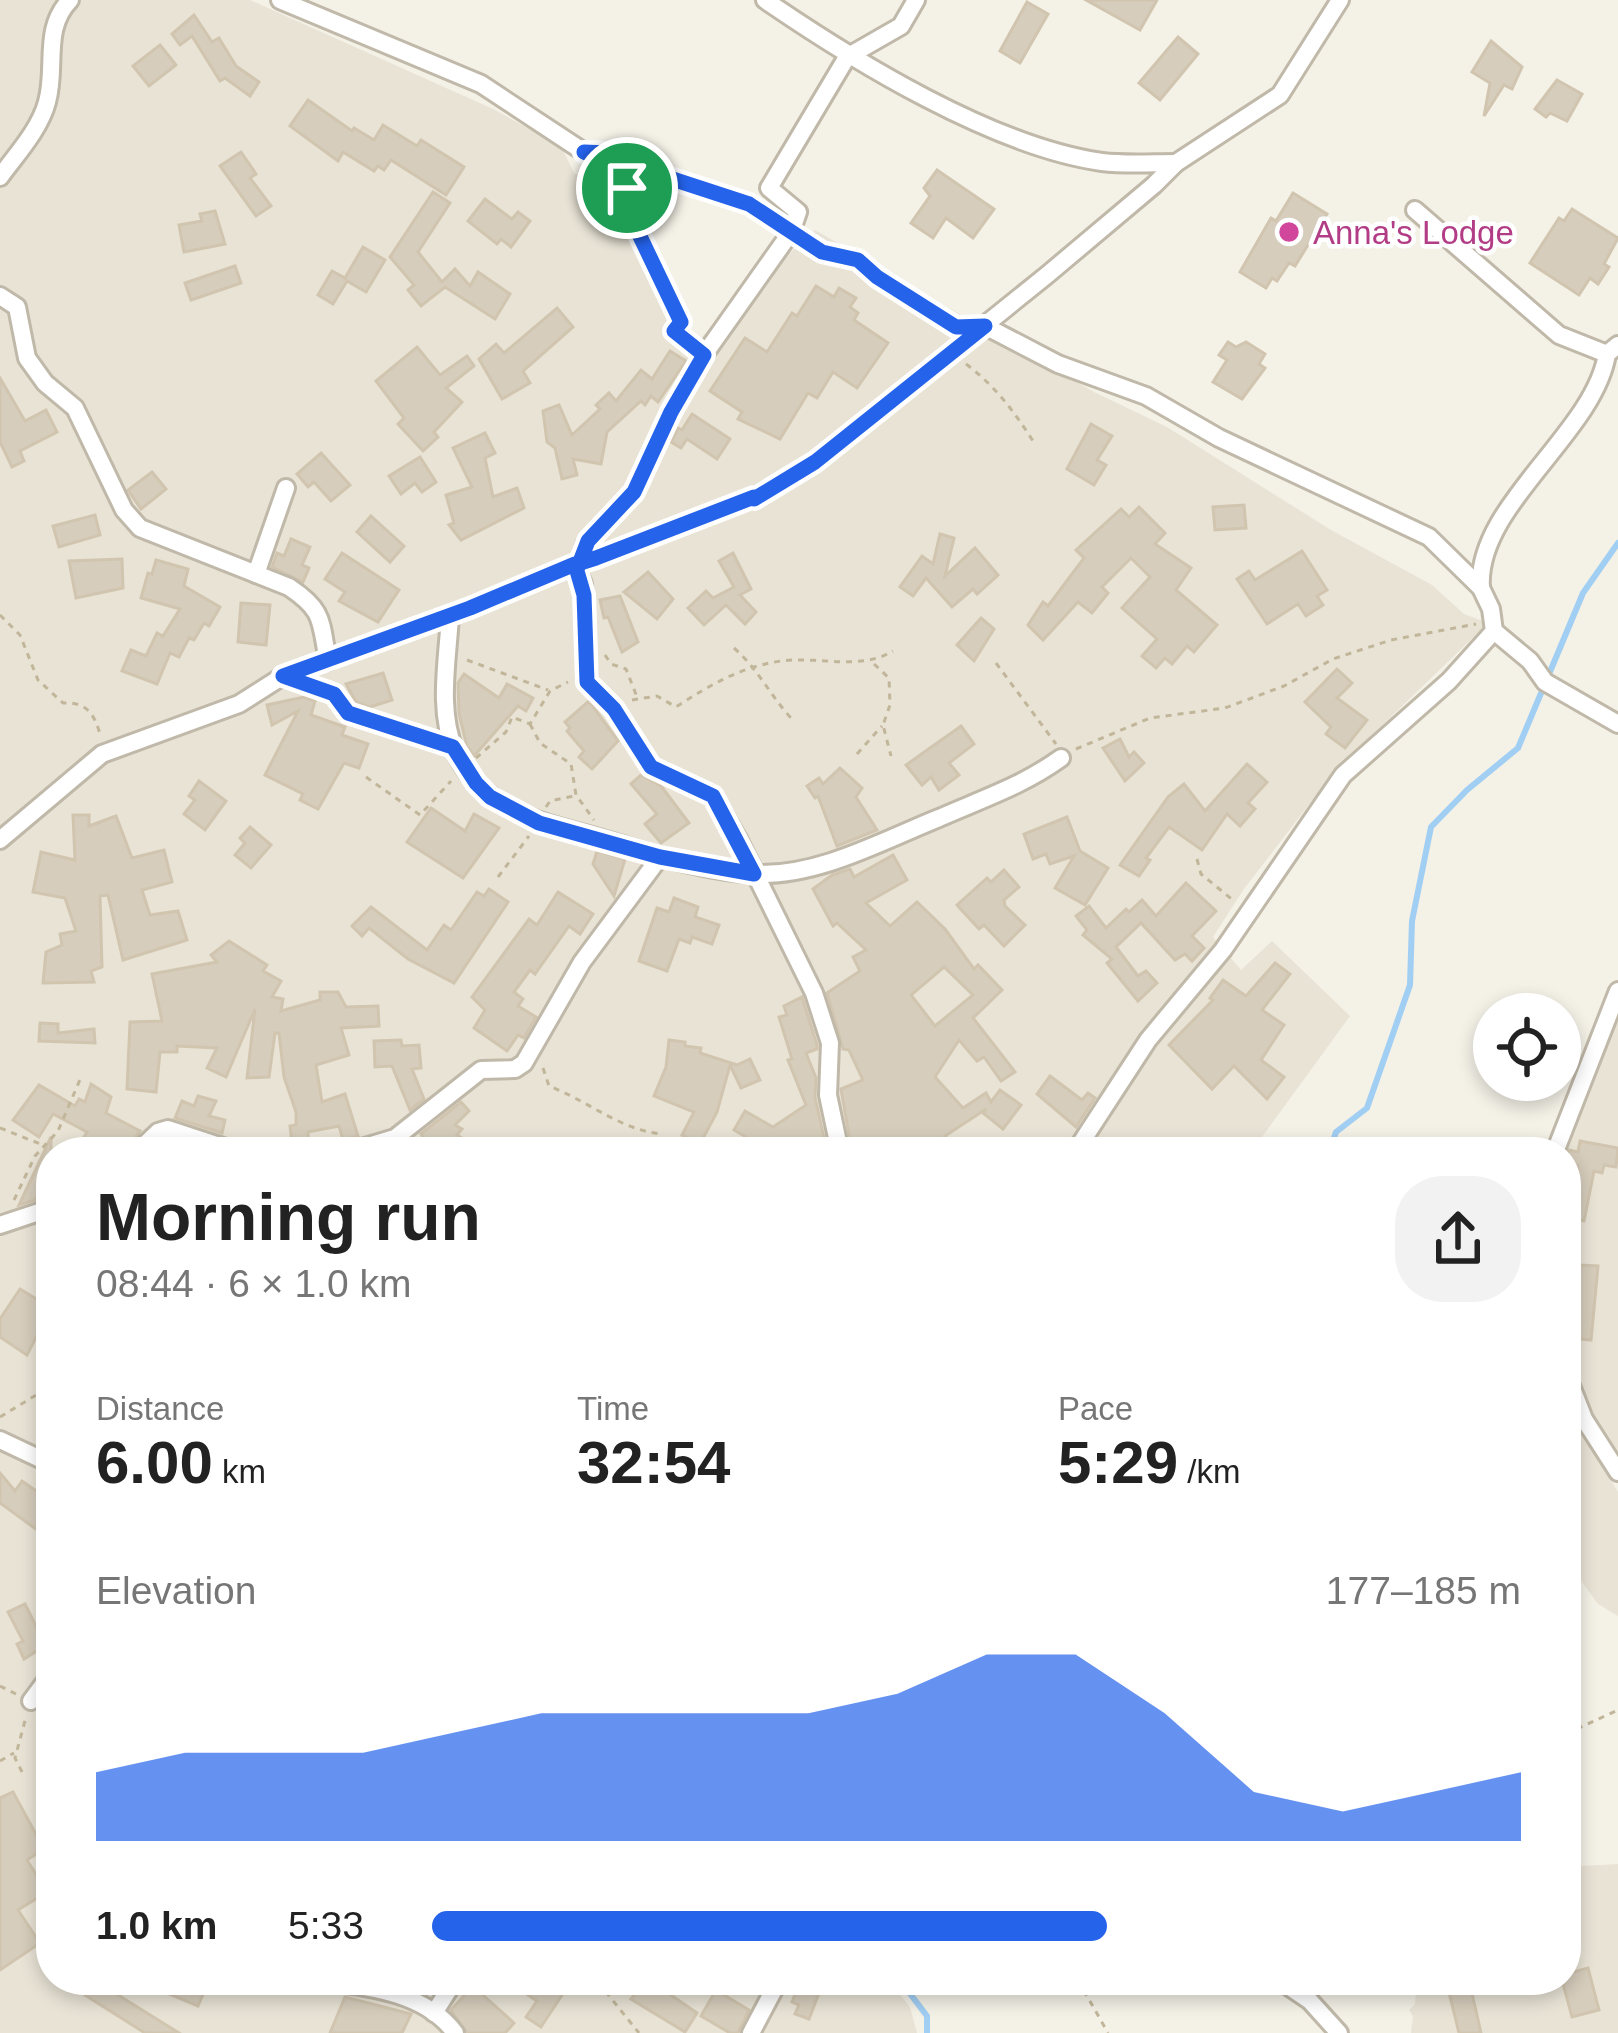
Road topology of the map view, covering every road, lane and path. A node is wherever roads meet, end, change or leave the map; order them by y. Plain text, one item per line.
1 (70, 0) edge
2 (280, 0) edge
3 (765, 0) edge
4 (916, 0) edge
5 (1340, 0) edge
6 (847, 57) junction
7 (584, 152) junction
8 (1176, 163) junction
9 (0, 177) edge
10 (1415, 210) dead end
11 (791, 232) junction
12 (0, 296) edge
13 (985, 326) junction
14 (1612, 350) edge
15 (949, 353) junction
16 (704, 355) junction
17 (1033, 441) dead end
18 (286, 488) dead end
19 (582, 562) junction
20 (256, 574) junction
21 (1481, 588) junction
22 (0, 614) edge
23 (450, 615) junction
24 (1494, 627) junction
25 (734, 648) dead end
26 (602, 651) dead end
27 (893, 651) dead end
28 (448, 653) junction
29 (328, 661) junction
30 (873, 663) junction
31 (996, 663) dead end
32 (756, 667) junction
33 (586, 673) junction
34 (283, 676) junction
35 (550, 691) junction
36 (638, 699) junction
37 (614, 709) junction
38 (791, 718) dead end
39 (530, 724) junction
40 (883, 724) junction
41 (1618, 724) edge
42 (453, 747) junction
43 (102, 754) junction
44 (857, 754) dead end
45 (891, 757) dead end
46 (1061, 758) junction
47 (464, 767) junction
48 (366, 777) dead end
49 (576, 795) junction
50 (539, 823) junction
51 (601, 838) junction
52 (0, 840) edge
53 (660, 857) junction
54 (1197, 859) dead end
55 (754, 874) junction
56 (498, 877) dead end
57 (1249, 913) junction
58 (1618, 991) edge
59 (530, 1054) junction
60 (82, 1075) dead end
61 (0, 1128) edge
62 (661, 1134) dead end
63 (52, 1137) edge
64 (153, 1137) edge
65 (190, 1137) edge
66 (396, 1137) edge
67 (837, 1137) edge
68 (1085, 1137) edge
69 (1561, 1137) edge
70 (36, 1142) edge
71 (36, 1158) edge
72 (36, 1213) edge
73 (2, 1224) edge
74 (36, 1396) edge
75 (1581, 1409) edge
76 (0, 1417) edge
77 (0, 1440) edge
78 (36, 1457) edge
79 (1618, 1472) edge
80 (36, 1694) edge
81 (31, 1701) joint
82 (1618, 1710) edge
83 (1581, 1727) edge
84 (16, 1752) junction
85 (0, 1761) edge
86 (22, 1772) dead end
87 (391, 1995) edge
88 (445, 1995) edge
89 (608, 1995) edge
90 (770, 1995) edge
91 (1086, 1995) edge
92 (1300, 1995) edge
93 (434, 2013) junction
94 (455, 2033) edge
95 (639, 2033) edge
96 (751, 2033) edge
97 (1108, 2033) edge
98 (1339, 2033) edge

1 - 9 street
2 - 7 street
3 - 6 street
4 - 6 street
5 - 8 street
6 - 8 street
6 - 11 street
7 - 11 street
7 - 16 street
8 - 13 street
10 - 14 street
11 - 13 street
11 - 16 street
12 - 20 street
13 - 15 street
13 - 21 street
14 - 21 street
15 - 17 path
15 - 19 street
16 - 19 street
18 - 20 street
19 - 23 street
19 - 33 street
20 - 29 street
21 - 24 street
22 - 43 path
23 - 28 street
23 - 29 street
24 - 41 street
24 - 46 path
24 - 57 street
25 - 32 path
26 - 36 path
27 - 30 path
28 - 35 path
28 - 42 street
29 - 34 street
30 - 32 path
30 - 40 path
31 - 46 path
32 - 36 path
32 - 38 path
33 - 35 path
33 - 37 street
34 - 42 street
34 - 43 street
35 - 39 path
36 - 37 path
37 - 55 street
39 - 47 path
39 - 49 path
40 - 44 path
40 - 45 path
42 - 47 street
43 - 52 street
46 - 55 street
47 - 48 path
47 - 50 street
49 - 50 path
49 - 51 path
50 - 51 street
50 - 56 path
51 - 53 street
53 - 55 street
53 - 59 street
54 - 57 path
55 - 67 street
57 - 68 street
58 - 69 street
59 - 62 path
59 - 66 street
60 - 63 path
61 - 70 path
64 - 65 street
71 - 73 path
72 - 73 street
74 - 76 path
75 - 79 street
77 - 78 street
80 - 81 street
81 - 84 path
82 - 83 path
84 - 85 path
84 - 86 path
87 - 93 street
88 - 93 street
89 - 95 path
90 - 96 street
91 - 97 path
92 - 98 street
93 - 94 street

